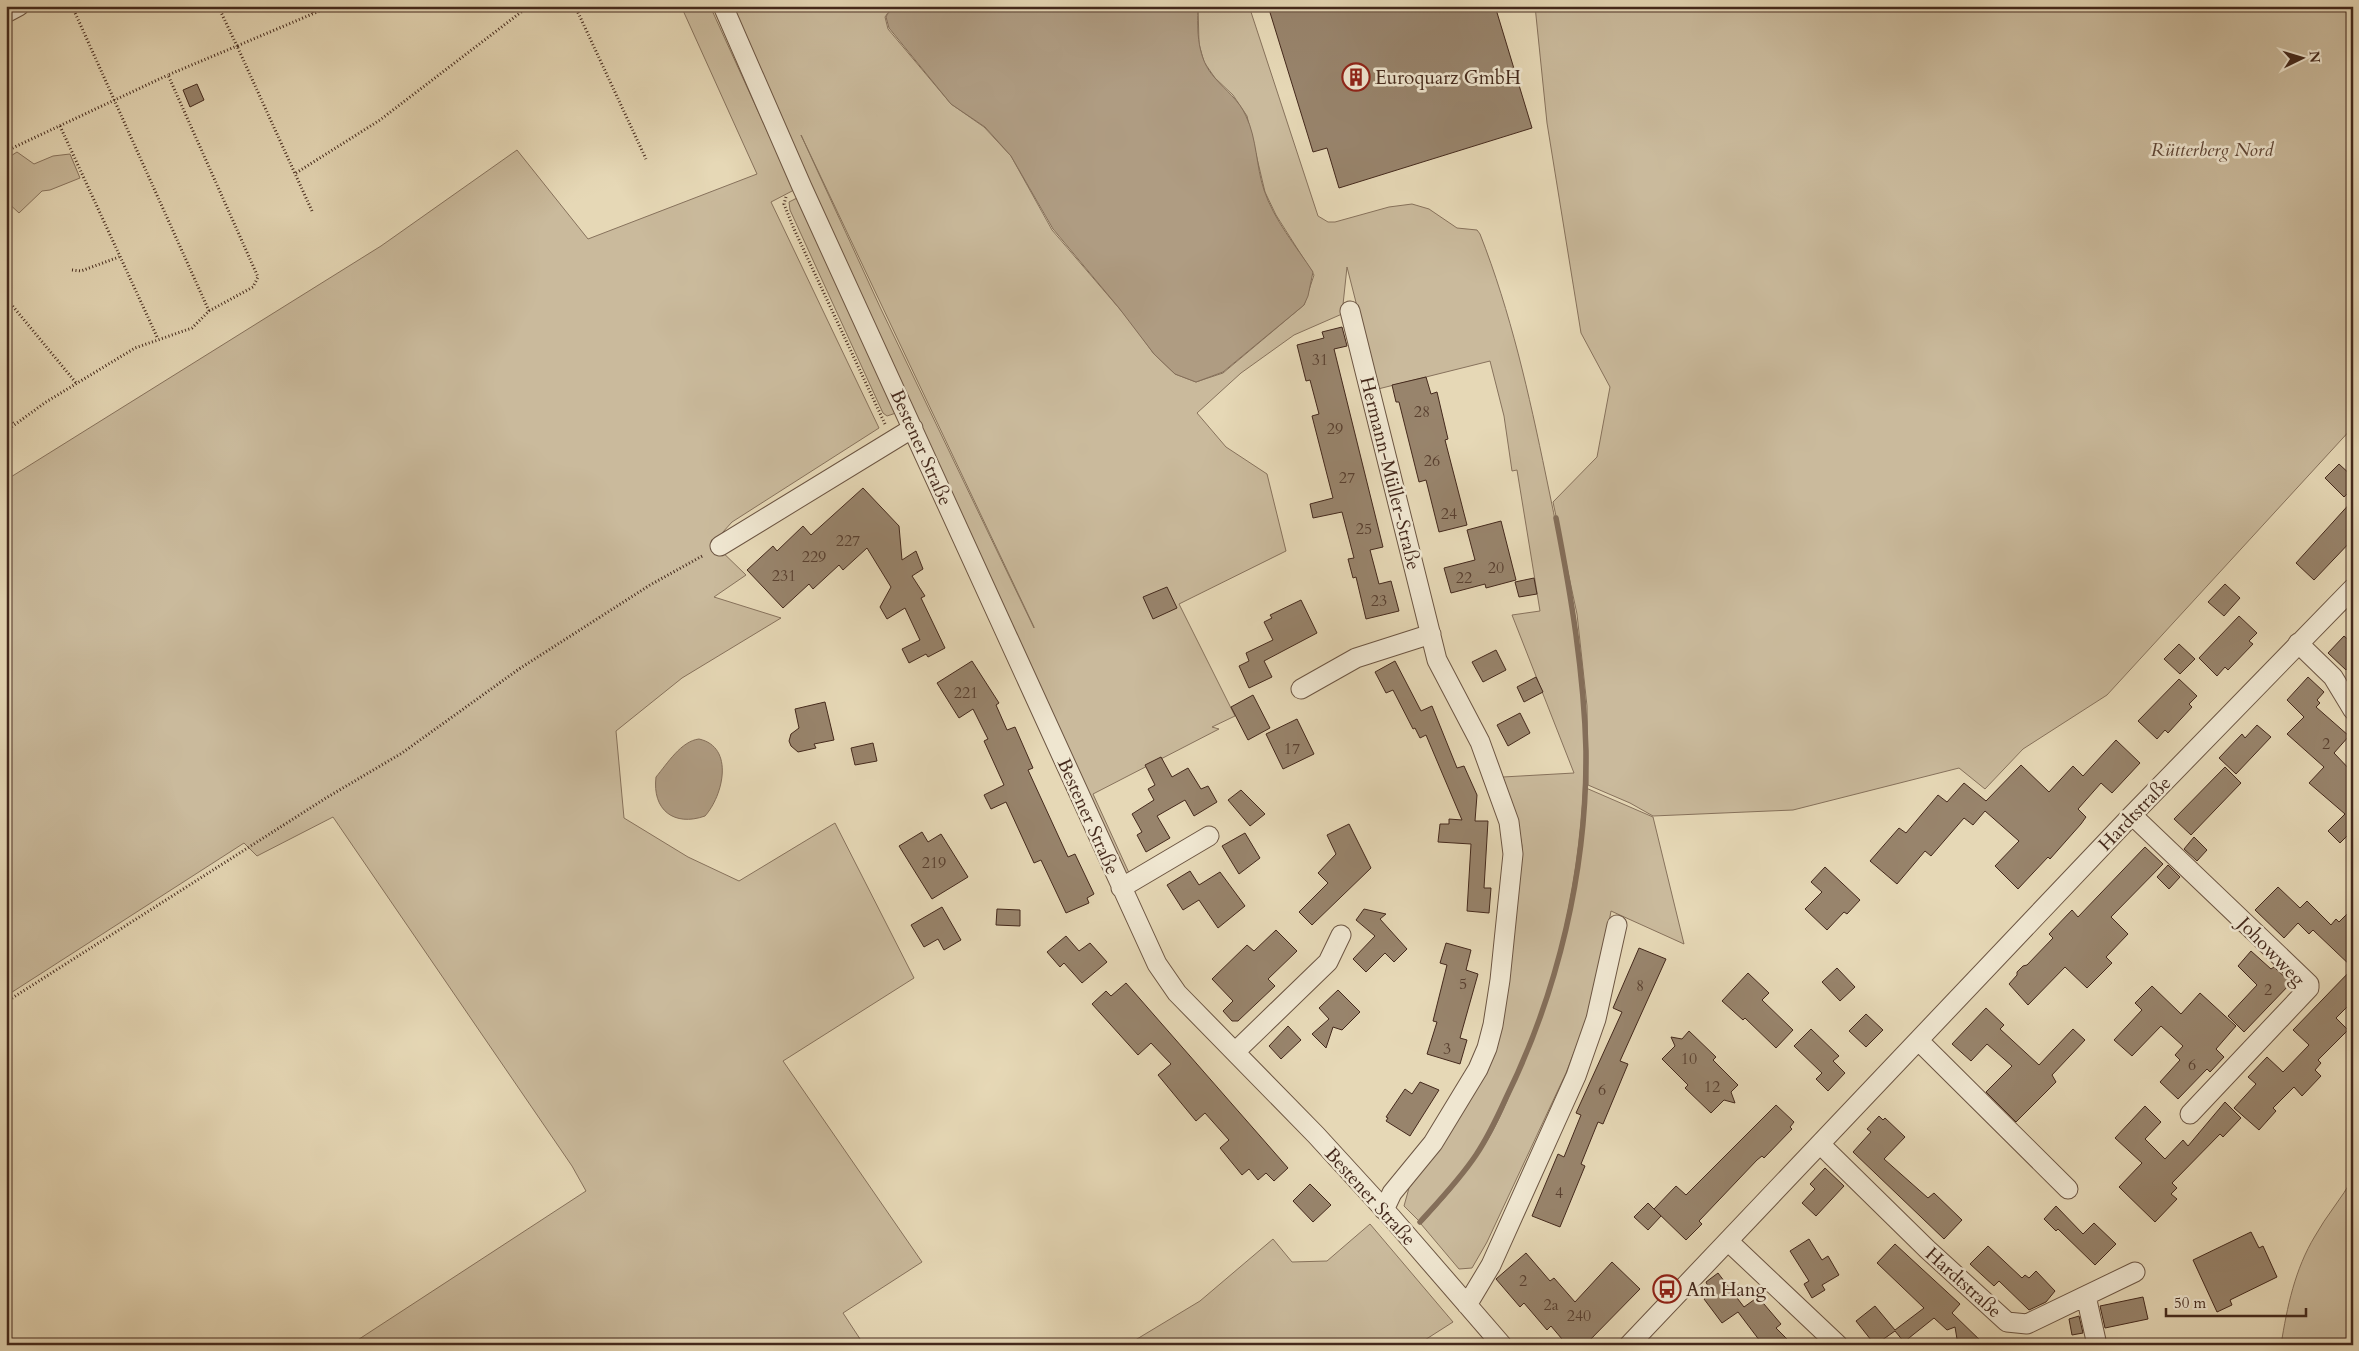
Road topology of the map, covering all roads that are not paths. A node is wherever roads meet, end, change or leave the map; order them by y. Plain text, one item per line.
1 (19, 6) edge
2 (723, 6) edge
3 (6, 13) edge
4 (1350, 311) dead end
5 (914, 428) junction
6 (720, 546) road end
7 (2353, 588) edge
8 (1431, 634) junction
9 (2298, 644) junction
10 (1301, 689) dead end
11 (2353, 710) edge
12 (2132, 815) junction
13 (1208, 836) dead end
14 (1121, 888) junction
15 (1617, 926) dead end
16 (1341, 935) dead end
17 (1919, 1040) junction
18 (1235, 1052) junction
19 (2190, 1114) dead end
20 (1820, 1144) junction
21 (2068, 1189) dead end
22 (1388, 1214) junction
23 (1728, 1241) junction
24 (2135, 1272) dead end
25 (2086, 1296) junction
26 (1467, 1305) junction
27 (1502, 1345) edge
28 (1629, 1345) edge
29 (1838, 1345) edge
30 (2097, 1345) edge

1 - 3 street
2 - 5 street, Bestener Straße
4 - 8 street, Hermann-Müller-Straße
5 - 6 street
5 - 14 street, Bestener Straße
7 - 9 street, Hardtstraße
8 - 10 street
8 - 22 street, Hermann-Müller-Straße
9 - 11 street
9 - 12 street, Hardtstraße
12 - 17 street, Hardtstraße
12 - 19 street, Johowweg
13 - 14 street, Bestener Straße
14 - 18 street, Bestener Straße
15 - 26 street
16 - 18 street
17 - 20 street, Hardtstraße
17 - 21 street
18 - 22 street, Bestener Straße
20 - 23 street, Hardtstraße
20 - 25 street, Hardtstraße
22 - 26 street, Bestener Straße
23 - 28 street, Hardtstraße
23 - 29 street
24 - 25 street, Hardtstraße
25 - 30 street
26 - 27 street, Bestener Straße

